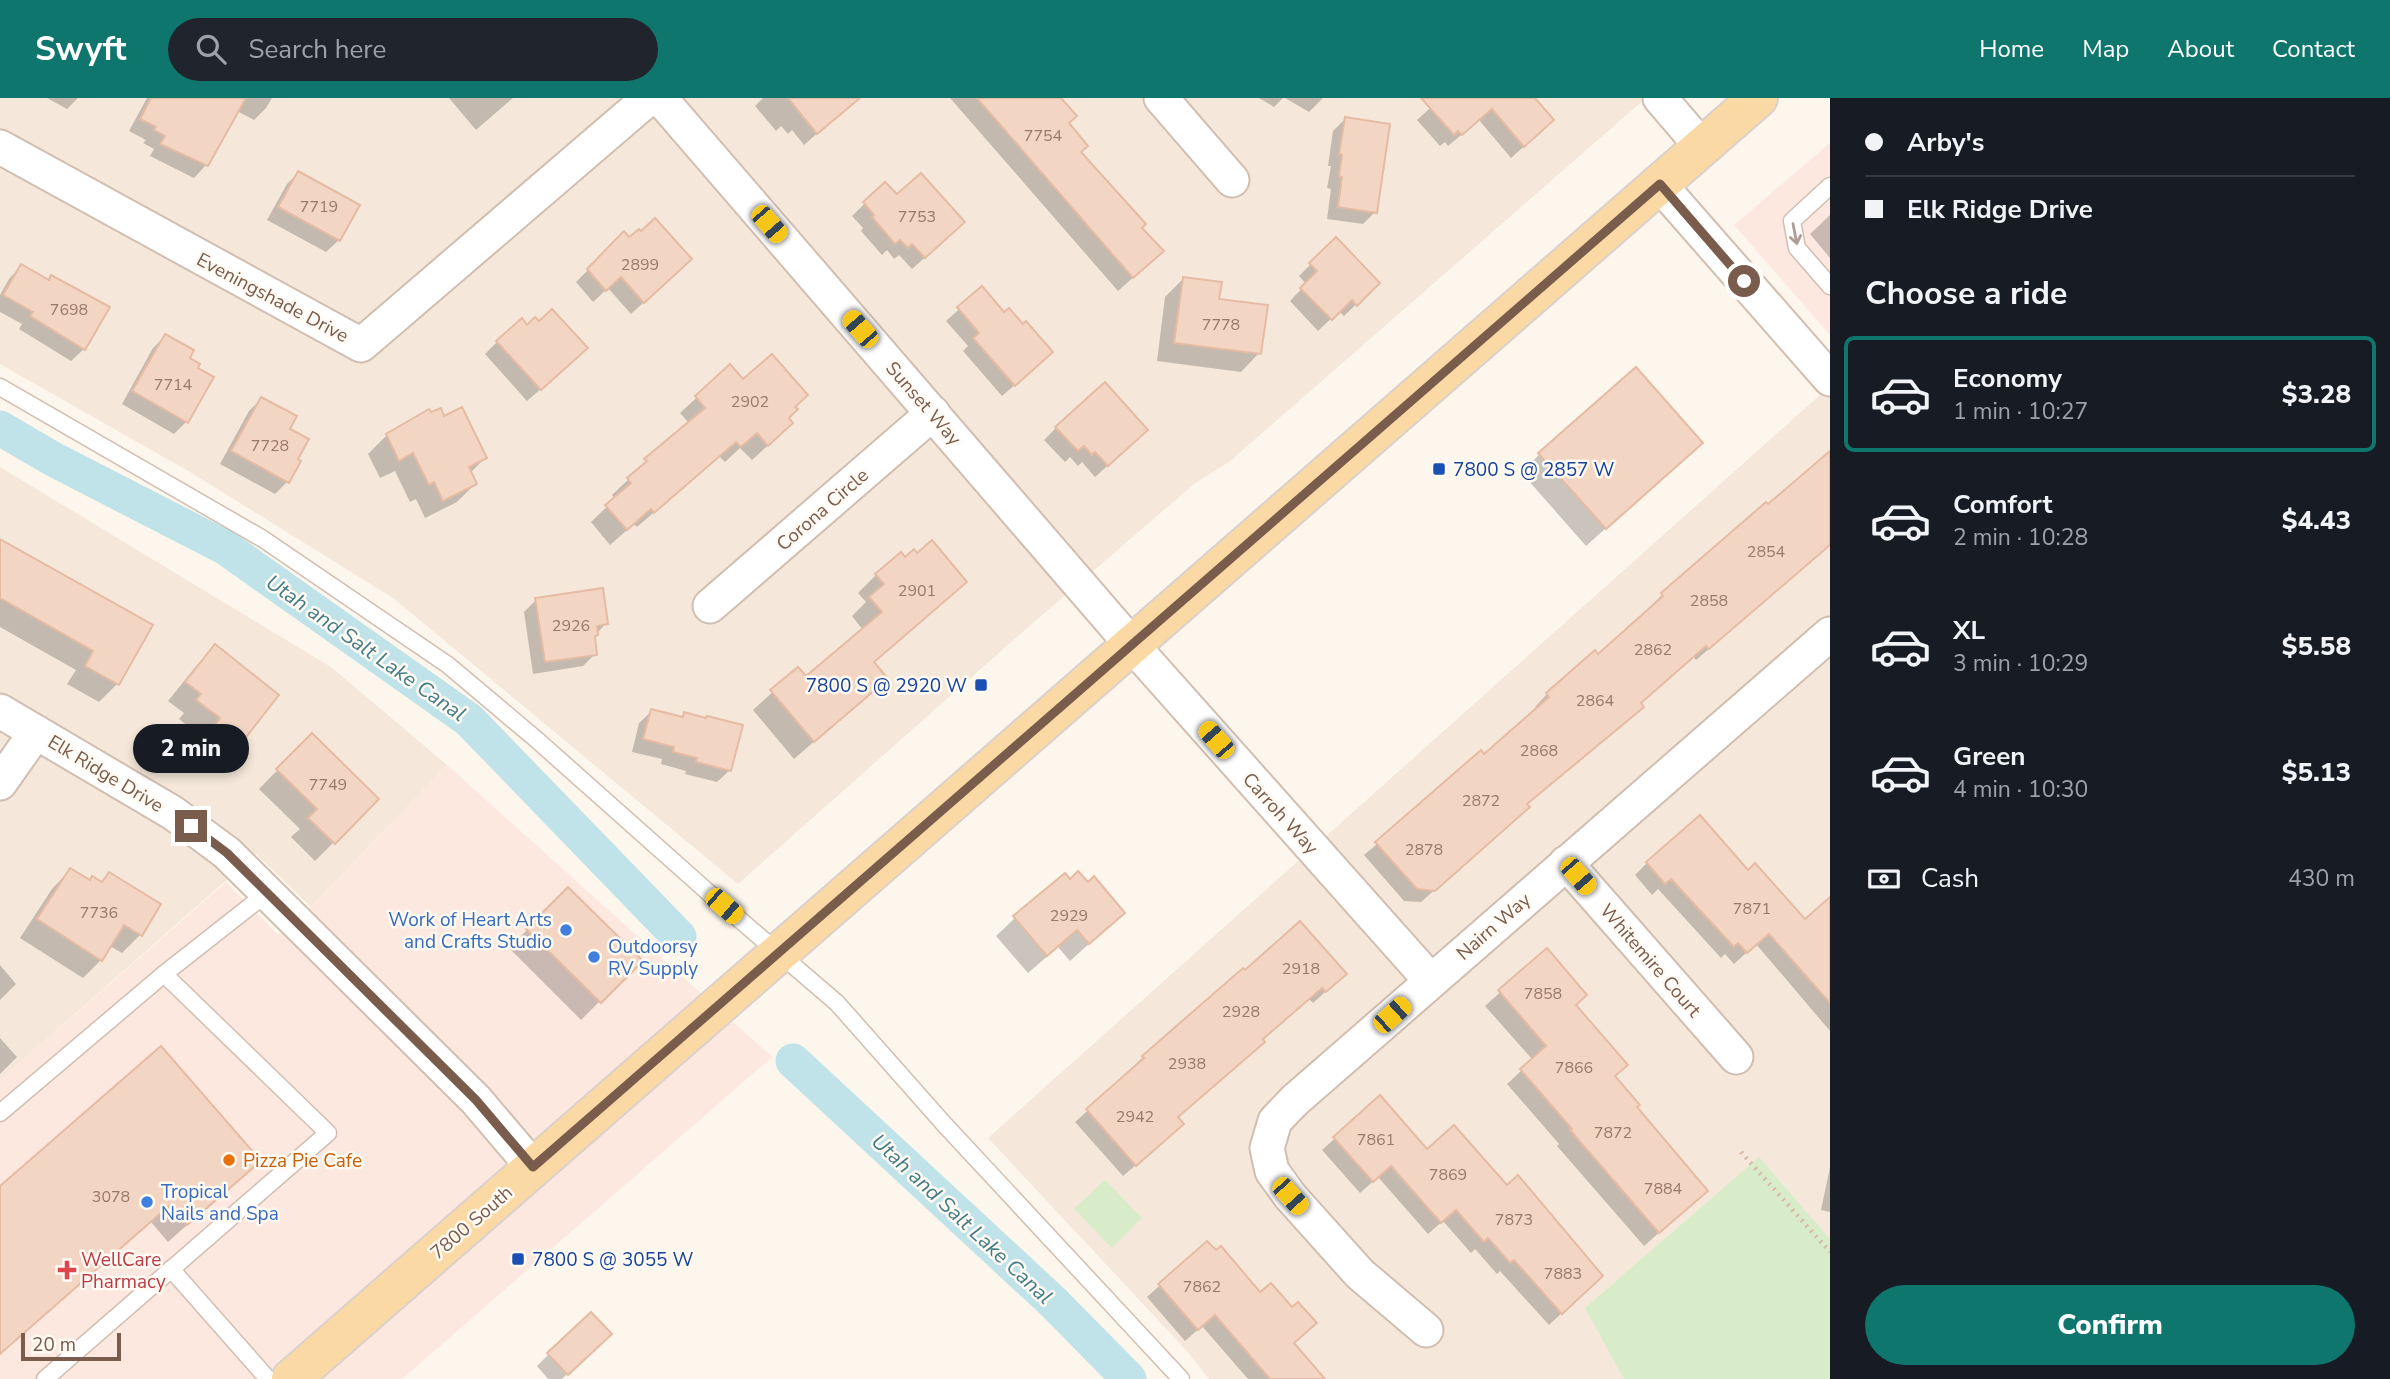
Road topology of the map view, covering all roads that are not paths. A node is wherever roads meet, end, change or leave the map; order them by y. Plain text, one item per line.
1 (649, 98) edge
2 (660, 98) edge
3 (1161, 98) edge
4 (1660, 98) edge
5 (1758, 98) edge
6 (0, 147) edge
7 (1702, 147) junction
8 (1233, 180) dead end
9 (1660, 184) junction
10 (1826, 192) edge
11 (1830, 286) edge
12 (1830, 379) edge
13 (0, 387) edge
14 (933, 412) junction
15 (710, 606) dead end
16 (1830, 634) edge
17 (1132, 645) junction
18 (0, 711) edge
19 (36, 732) junction
20 (0, 783) edge
21 (1566, 863) junction
22 (267, 893) junction
23 (779, 953) junction
24 (164, 974) junction
25 (1431, 981) junction
26 (1736, 1057) dead end
27 (0, 1114) edge
28 (533, 1167) junction
29 (171, 1269) junction
30 (1426, 1330) dead end
31 (45, 1379) edge
32 (268, 1379) edge
33 (290, 1379) edge
34 (1181, 1379) edge

1 - 6 street, Eveningshade Drive
2 - 14 street, Sunset Way
3 - 8 street
4 - 7 street
5 - 7 main road, 7800 South
7 - 9 main road, 7800 South
9 - 12 street
9 - 17 main road, 7800 South
10 -> 11 lane
13 - 23 lane
14 - 15 street, Corona Circle
14 - 17 street, Sunset Way
16 - 21 street, Nairn Way
17 - 23 main road, 7800 South
17 - 25 street, Carroh Way
18 - 19 street, Elk Ridge Drive
19 - 20 street
19 - 22 street, Elk Ridge Drive
21 - 25 street, Nairn Way
21 - 26 street, Whitemire Court
22 - 24 lane
22 - 28 street, Elk Ridge Drive
23 - 28 main road, 7800 South
23 - 34 lane
24 - 27 lane
24 - 29 lane
25 - 30 street, Nairn Way
28 - 33 main road, 7800 South
29 - 31 lane
29 - 32 lane

